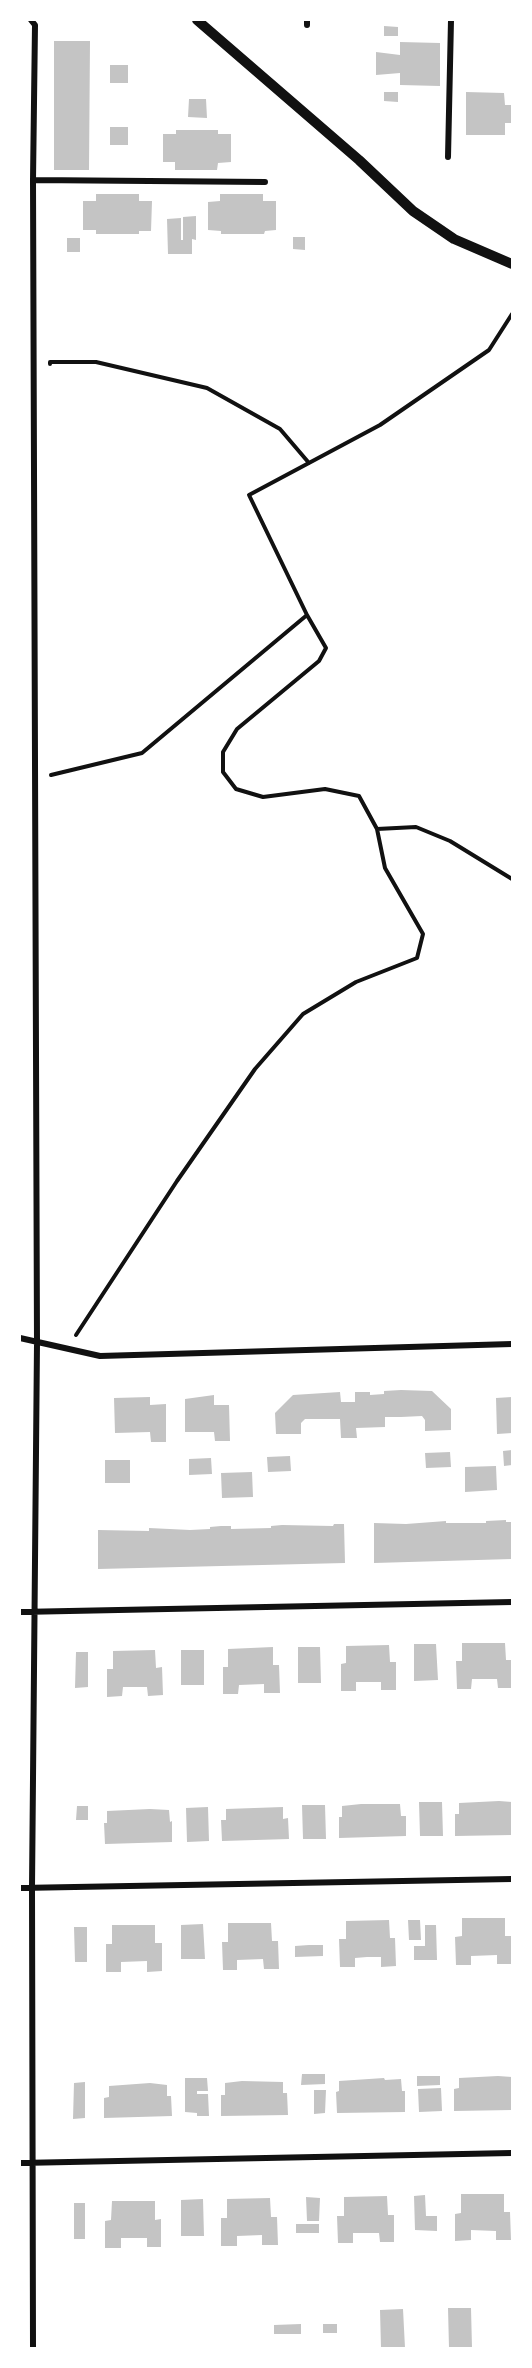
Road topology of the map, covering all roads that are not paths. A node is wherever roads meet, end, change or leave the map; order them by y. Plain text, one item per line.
1 (31, 20) edge
2 (196, 20) edge
3 (451, 20) edge
4 (448, 157) dead end
5 (33, 180) junction
6 (266, 182) dead end
7 (513, 264) edge
8 (20, 1338) edge
9 (37, 1343) junction
10 (513, 1344) edge
11 (513, 1602) edge
12 (20, 1612) edge
13 (35, 1612) junction
14 (513, 1879) edge
15 (32, 1887) junction
16 (20, 1888) edge
17 (513, 2153) edge
18 (20, 2163) edge
19 (32, 2163) junction
20 (33, 2349) edge

1 - 5 street
2 - 7 street
3 - 4 street
5 - 6 street
5 - 9 street
8 - 9 street
9 - 10 street
9 - 13 street
11 - 13 street
12 - 13 street
13 - 15 street
14 - 15 street
15 - 16 street
15 - 19 street
17 - 19 street
18 - 19 street
19 - 20 street

